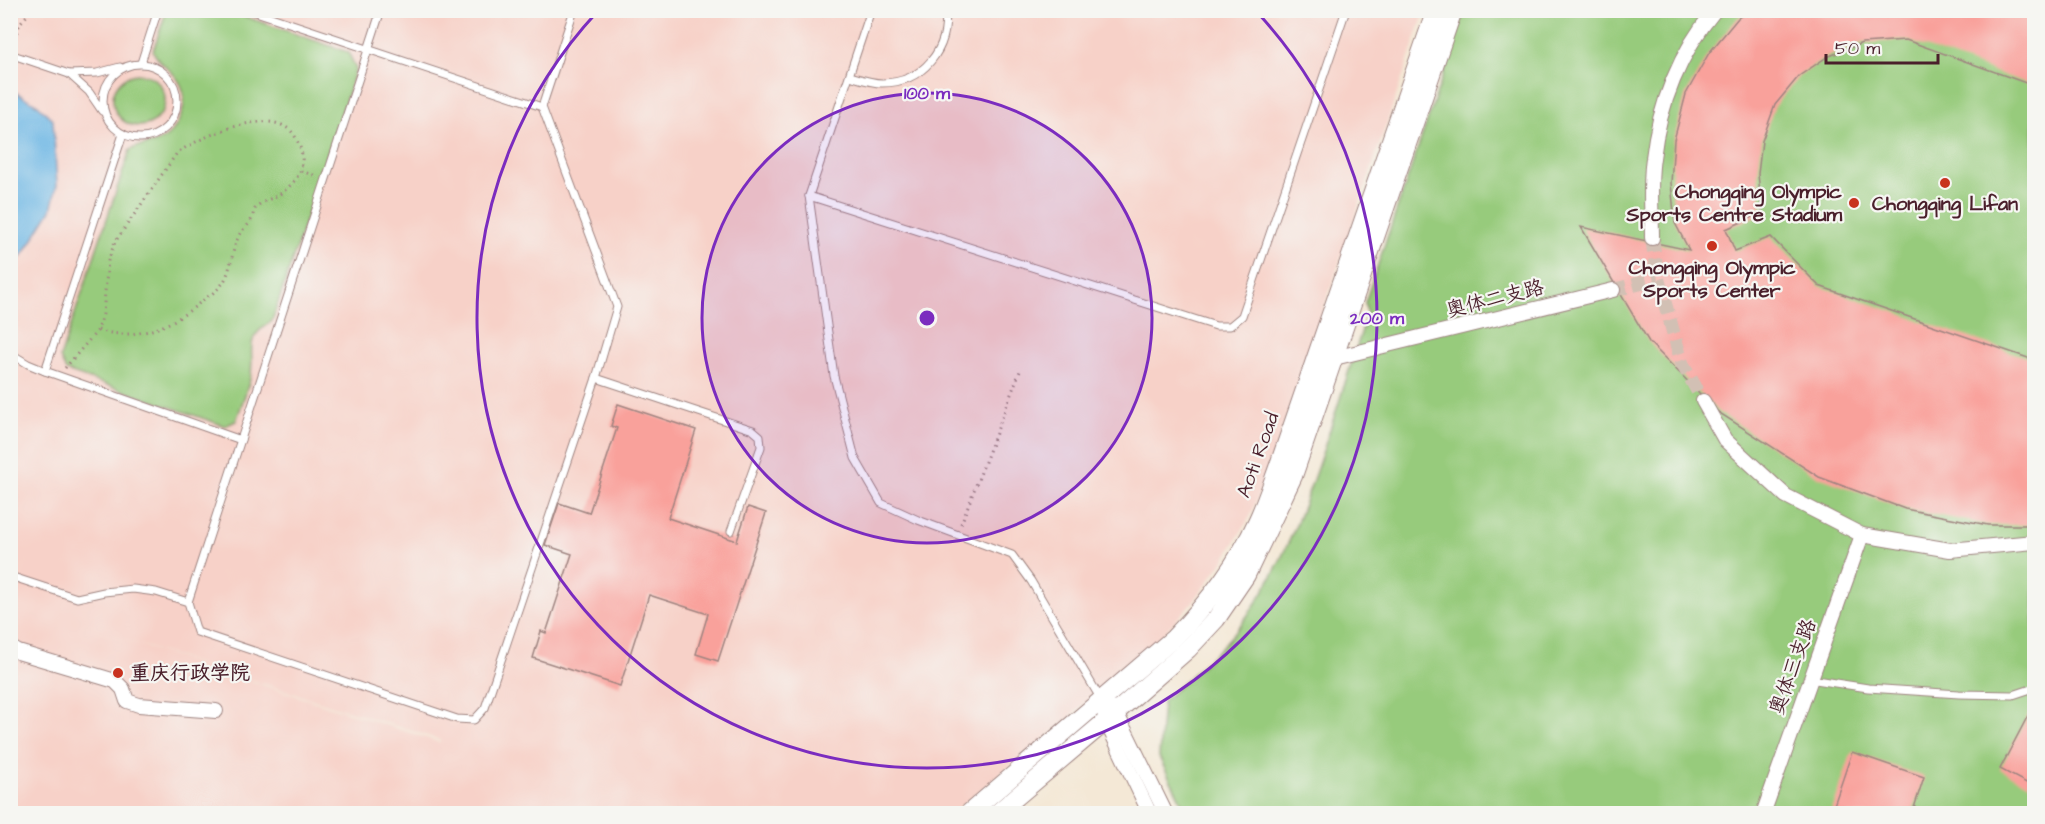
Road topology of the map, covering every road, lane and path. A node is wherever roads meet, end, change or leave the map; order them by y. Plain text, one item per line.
1 (32, 10) edge
2 (158, 10) edge
3 (250, 10) edge
4 (381, 10) edge
5 (574, 10) edge
6 (945, 10) edge
7 (1346, 10) edge
8 (1436, 10) edge
9 (1453, 10) edge
10 (1715, 10) edge
11 (871, 11) edge
12 (368, 49) junction
13 (10, 52) edge
14 (141, 63) junction
15 (129, 65) junction
16 (69, 74) junction
17 (850, 76) junction
18 (542, 107) junction
19 (105, 115) junction
20 (123, 135) junction
21 (301, 171) junction
22 (326, 179) junction
23 (809, 196) junction
24 (1652, 238) tunnel mouth
25 (1613, 290) tunnel mouth
26 (98, 330) junction
27 (10, 353) edge
28 (1334, 357) junction
29 (1316, 363) junction
30 (1020, 370) dead end
31 (45, 371) junction
32 (58, 376) junction
33 (596, 378) junction
34 (1703, 401) tunnel mouth
35 (241, 440) junction
36 (730, 531) dead end
37 (957, 534) junction
38 (1862, 535) junction
39 (2034, 542) edge
40 (10, 576) edge
41 (188, 602) junction
42 (10, 647) edge
43 (1809, 679) junction
44 (2034, 688) edge
45 (1102, 700) junction
46 (216, 711) dead end
47 (1111, 717) junction
48 (968, 813) edge
49 (996, 813) edge
50 (1150, 813) edge
51 (1166, 813) edge
52 (1763, 813) edge

1 - 13 path
2 - 14 lane
3 - 12 lane
4 - 12 lane
5 - 18 lane
6 - 17 lane
7 - 23 lane
8 - 29 main road, Aoti Road
9 - 28 main road, Aoti Road
10 - 24 street
11 - 17 lane
12 - 18 lane
12 - 22 lane
13 - 16 lane
14 - 15 lane
14 - 20 lane
15 - 16 lane
15 - 19 lane
16 - 19 lane
17 - 23 lane
18 - 33 lane
19 - 20 lane
20 - 31 lane
21 - 22 path
21 - 26 path
21 - 26 path
22 - 35 lane
23 - 37 lane
25 - 28 street, 奥体二支路
26 - 32 path
27 - 31 lane
28 - 29 street, 奥体二支路
28 - 47 main road, Aoti Road
29 - 45 main road, Aoti Road
30 - 37 path
31 - 32 lane
32 - 35 lane
33 - 36 lane
33 - 41 lane
34 - 38 street
35 - 41 lane
37 - 45 lane
38 - 39 street
38 - 43 street, 奥体三支路
40 - 41 lane
42 - 46 street
43 - 44 lane
43 - 52 street, 奥体三支路
45 - 47 street
45 - 48 main road, Aoti Road
47 - 49 main road, Aoti Road
47 - 50 street
47 - 51 street

